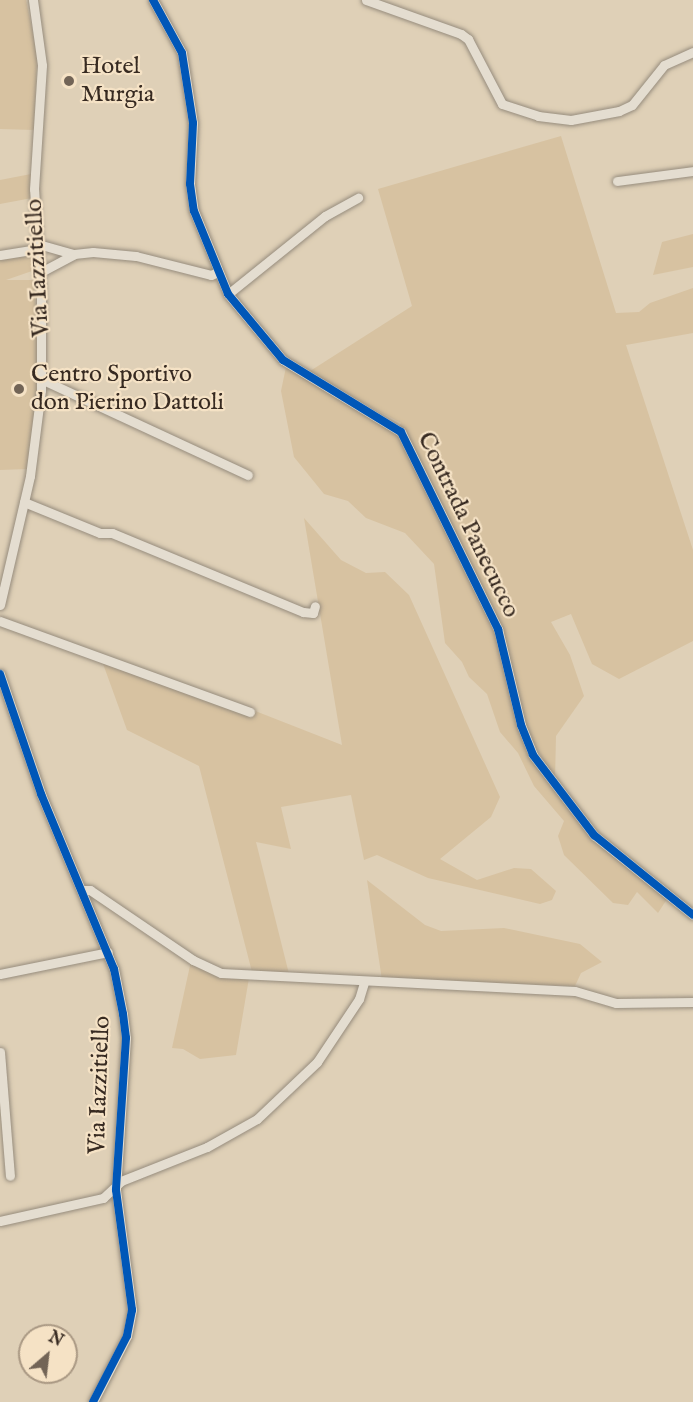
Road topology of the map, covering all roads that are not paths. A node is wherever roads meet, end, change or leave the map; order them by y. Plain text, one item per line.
1 (33, 0) edge
2 (153, 0) edge
3 (366, 0) edge
4 (693, 52) edge
5 (693, 171) edge
6 (617, 182) dead end
7 (358, 198) dead end
8 (38, 247) junction
9 (74, 254) junction
10 (0, 255) edge
11 (218, 272) junction
12 (39, 273) junction
13 (228, 294) junction
14 (41, 378) junction
15 (248, 476) dead end
16 (24, 502) junction
17 (0, 605) edge
18 (315, 606) dead end
19 (0, 621) edge
20 (0, 674) edge
21 (250, 712) dead end
22 (82, 890) junction
23 (693, 915) edge
24 (108, 952) junction
25 (0, 974) edge
26 (364, 983) junction
27 (693, 1002) edge
28 (0, 1052) edge
29 (10, 1176) dead end
30 (116, 1190) junction
31 (0, 1221) edge
32 (93, 1402) edge

1 - 8 street, Via Iazzitiello
2 - 11 street, Contrada Panecucco
3 - 4 street
5 - 6 street
7 - 13 street
8 - 9 street
8 - 10 street
8 - 12 street, Via Iazzitiello
9 - 11 street
9 - 12 street
11 - 13 street, Contrada Panecucco
12 - 14 street, Via Iazzitiello
13 - 23 street, Contrada Panecucco
14 - 15 street
14 - 16 street, Via Iazzitiello
16 - 17 street, Via Iazzitiello
16 - 18 street
19 - 21 street
20 - 22 street, Via Iazzitiello
22 - 24 street, Via Iazzitiello
22 - 26 street
24 - 25 street
24 - 30 street, Via Iazzitiello
26 - 27 street
26 - 30 street
28 - 29 street
30 - 31 street
30 - 32 street, Via Iazzitiello

